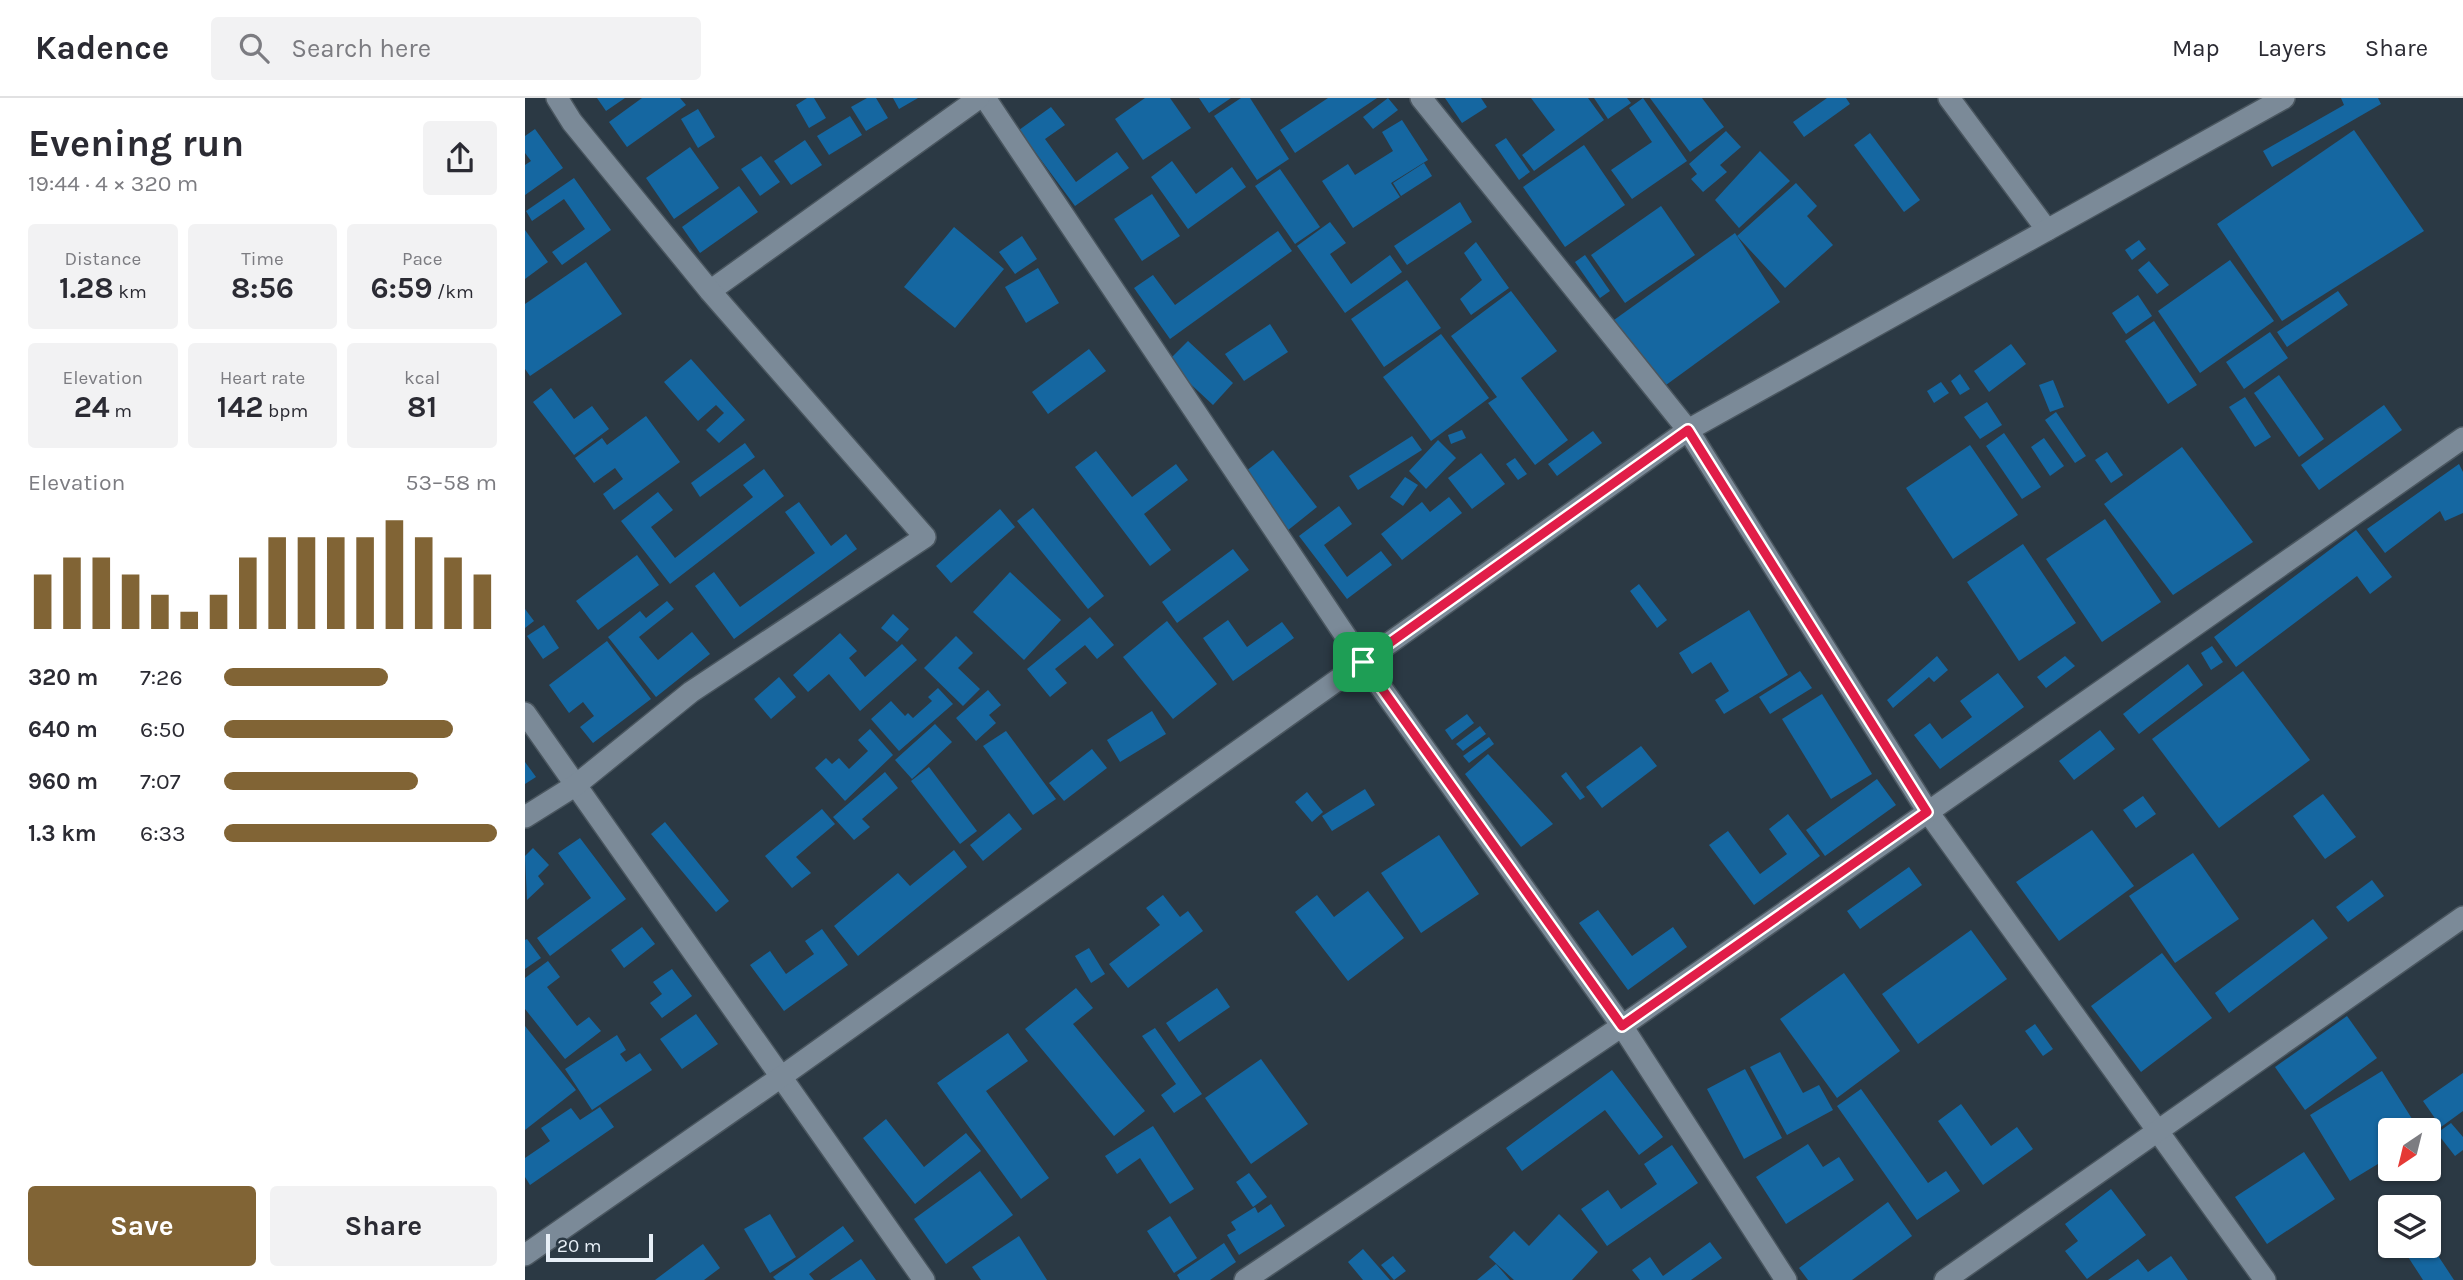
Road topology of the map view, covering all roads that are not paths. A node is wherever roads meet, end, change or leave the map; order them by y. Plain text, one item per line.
1 (557, 98) edge
2 (982, 98) edge
3 (1421, 98) edge
4 (1949, 98) edge
5 (2284, 98) edge
6 (2047, 230) junction
7 (710, 291) junction
8 (1688, 430) junction
9 (2463, 438) edge
10 (1363, 662) junction
11 (525, 713) edge
12 (576, 785) junction
13 (1927, 812) junction
14 (525, 817) edge
15 (2463, 917) edge
16 (1622, 1026) junction
17 (781, 1077) junction
18 (2155, 1130) junction
19 (525, 1255) edge
20 (924, 1280) edge
21 (1245, 1280) edge
22 (1786, 1280) edge
23 (1945, 1280) edge
24 (2265, 1280) edge

1 - 7 street
2 - 7 street
2 - 10 street
3 - 8 street
4 - 6 street
5 - 6 street
6 - 8 street
7 - 12 street
8 - 10 street
8 - 13 street
9 - 13 street
10 - 16 street
10 - 17 street
11 - 12 street
12 - 14 street
12 - 17 street
13 - 16 street
13 - 18 street
15 - 18 street
16 - 21 street
16 - 22 street
17 - 19 street
17 - 20 street
18 - 23 street
18 - 24 street

